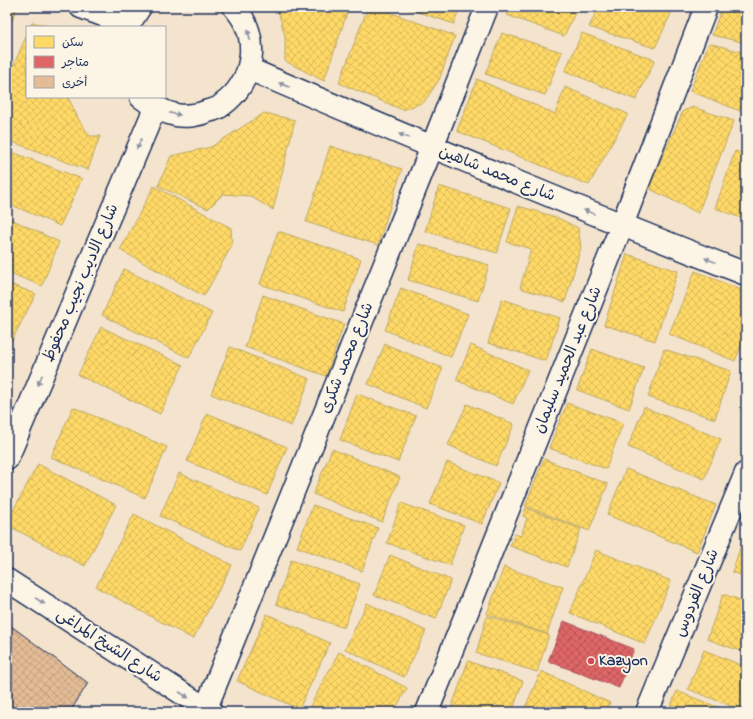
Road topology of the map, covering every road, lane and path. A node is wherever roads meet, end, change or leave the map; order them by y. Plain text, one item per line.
1 (81, 7) edge
2 (234, 7) edge
3 (487, 7) edge
4 (706, 7) edge
5 (131, 19) edge
6 (249, 70) junction
7 (148, 102) edge
8 (432, 147) junction
9 (622, 225) junction
10 (746, 274) edge
11 (7, 459) edge
12 (746, 473) edge
13 (7, 580) edge
14 (208, 710) edge
15 (427, 712) edge
16 (647, 712) edge

1 - 5 street
6 -> 2 street
3 - 8 street, شارع محمد شكرى
4 - 9 street, شارع عبد الحميد سليمان
7 -> 6 street
8 -> 6 street, شارع محمد شاهين
7 -> 11 street, شارع الاديب نجيب محفوظ
9 -> 8 street, شارع محمد شاهين
8 - 14 street, شارع محمد شكرى
10 -> 9 street, شارع محمد شاهين
9 - 15 street, شارع عبد الحميد سليمان
12 - 16 street, شارع الفردوس
13 -> 14 street, شارع الشيخ المراغى

